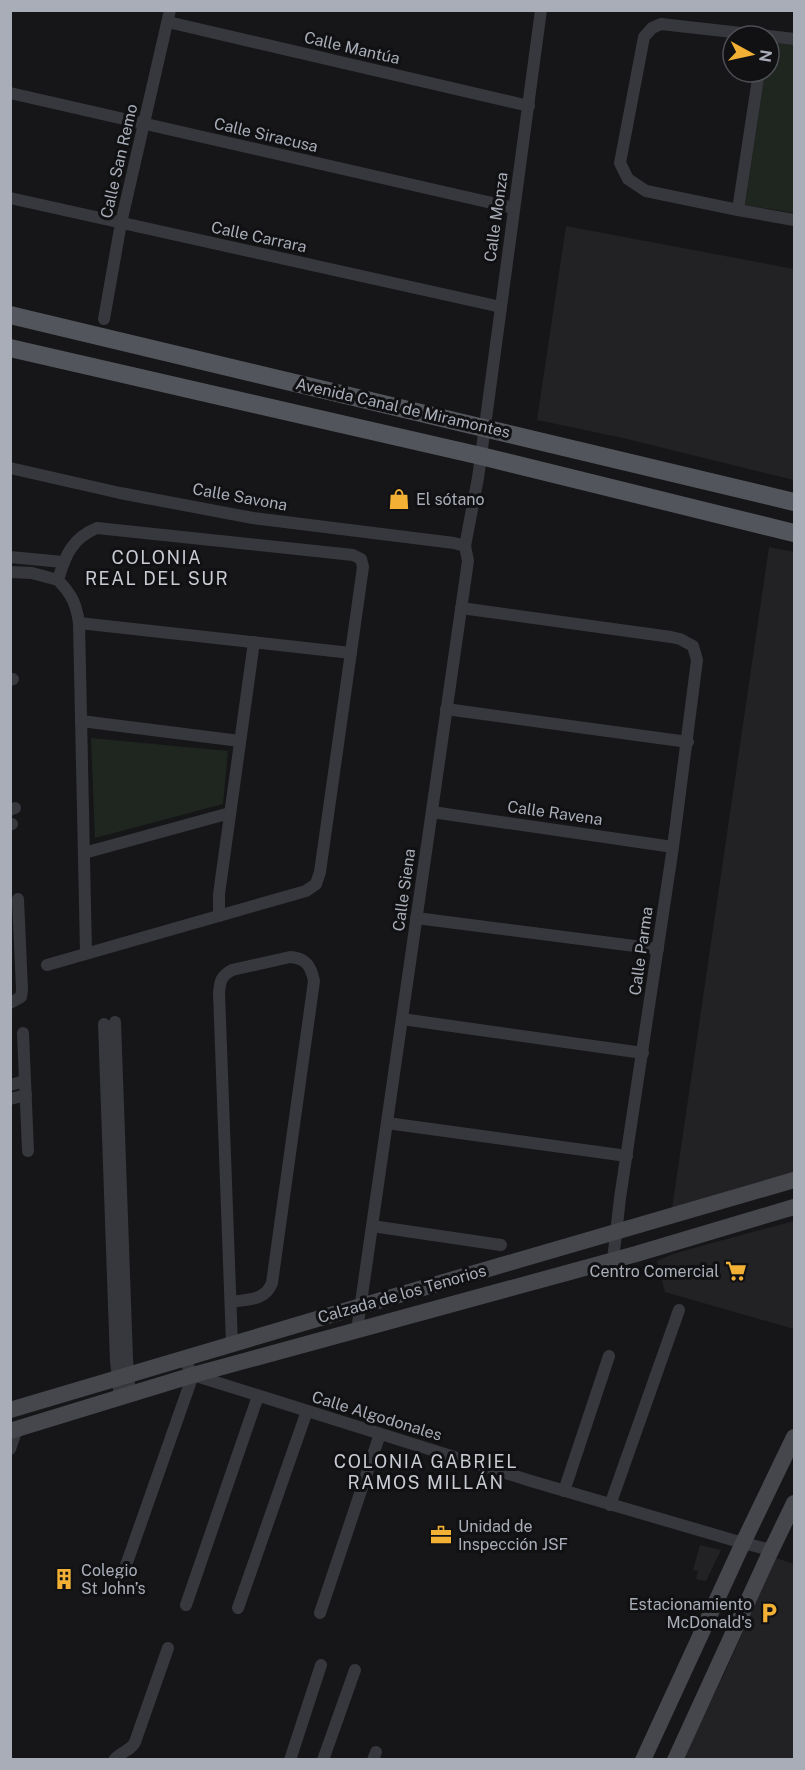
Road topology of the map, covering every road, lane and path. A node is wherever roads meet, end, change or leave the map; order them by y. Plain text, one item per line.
1 (541, 10) edge
2 (169, 16) edge
3 (721, 31) edge
4 (757, 84) edge
5 (10, 93) edge
6 (529, 106) junction
7 (144, 124) junction
8 (10, 198) edge
9 (514, 208) junction
10 (738, 210) junction
11 (795, 220) edge
12 (122, 223) junction
13 (501, 307) junction
14 (10, 315) edge
15 (104, 319) dead end
16 (10, 348) edge
17 (485, 428) junction
18 (481, 456) junction
19 (10, 468) edge
20 (795, 502) edge
21 (795, 533) edge
22 (465, 546) junction
23 (10, 557) edge
24 (63, 562) junction
25 (10, 572) edge
26 (58, 580) junction
27 (461, 608) junction
28 (79, 623) junction
29 (254, 642) junction
30 (351, 653) junction
31 (446, 710) junction
32 (81, 721) junction
33 (240, 741) junction
34 (688, 742) junction
35 (432, 812) junction
36 (230, 813) junction
37 (673, 847) junction
38 (84, 853) junction
39 (18, 899) dead end
40 (219, 916) junction
41 (416, 918) junction
42 (15, 948) edge
43 (658, 950) junction
44 (86, 952) junction
45 (15, 962) edge
46 (47, 965) dead end
47 (10, 1003) edge
48 (402, 1019) junction
49 (110, 1023) dead end
50 (23, 1033) dead end
51 (643, 1053) junction
52 (25, 1081) junction
53 (10, 1085) edge
54 (26, 1095) junction
55 (10, 1099) edge
56 (387, 1123) junction
57 (28, 1151) dead end
58 (627, 1156) junction
59 (795, 1180) edge
60 (795, 1207) edge
61 (372, 1226) junction
62 (615, 1232) junction
63 (501, 1245) dead end
64 (567, 1246) junction
65 (613, 1260) junction
66 (576, 1271) junction
67 (231, 1302) junction
68 (361, 1306) junction
69 (679, 1310) dead end
70 (315, 1320) junction
71 (357, 1330) junction
72 (313, 1342) junction
73 (232, 1344) junction
74 (609, 1356) dead end
75 (184, 1359) junction
76 (123, 1376) junction
77 (193, 1376) junction
78 (258, 1396) junction
79 (125, 1397) junction
80 (10, 1410) edge
81 (307, 1411) junction
82 (14, 1430) edge
83 (381, 1434) junction
84 (795, 1437) edge
85 (10, 1449) edge
86 (564, 1491) junction
87 (795, 1503) edge
88 (610, 1505) junction
89 (743, 1544) junction
90 (771, 1550) junction
91 (123, 1571) dead end
92 (186, 1605) dead end
93 (238, 1608) dead end
94 (320, 1613) dead end
95 (168, 1648) dead end
96 (321, 1665) dead end
97 (355, 1670) dead end
98 (114, 1760) edge
99 (290, 1760) edge
100 (323, 1760) edge
101 (643, 1760) edge
102 (675, 1760) edge

1 - 6 street, Calle Monza
2 - 6 street, Calle Mantúa
2 - 7 street, Calle San Remo
3 - 10 street
4 - 10 street
5 - 7 street, Calle Siracusa
6 - 9 street, Calle Monza
7 - 9 street, Calle Siracusa
7 - 12 street, Calle San Remo
8 - 12 street, Calle Carrara
9 - 13 street, Calle Monza
10 - 11 street
12 - 13 street, Calle Carrara
12 - 15 street, Calle San Remo
13 - 17 street, Calle Monza
14 - 17 main road, Avenida Canal de Miramontes
16 - 18 main road, Avenida Canal de Miramontes
17 - 18 street, Calle Monza
17 - 20 main road, Avenida Canal de Miramontes
18 - 21 main road, Avenida Canal de Miramontes
18 - 22 street, Calle Siena
19 - 22 street, Calle Savona
22 - 27 street, Calle Siena
23 - 24 street
24 - 26 street
24 - 30 street
25 - 26 street
26 - 28 street
27 - 31 street, Calle Siena
27 - 34 street, Calle Parma
28 - 29 street
28 - 32 street
29 - 30 street
29 - 33 street
30 - 40 street
31 - 34 street
31 - 35 street, Calle Siena
32 - 33 street
32 - 38 street
33 - 36 street
34 - 37 street, Calle Parma
35 - 37 street, Calle Ravena
35 - 41 street, Calle Siena
36 - 38 street
36 - 40 street
37 - 43 street, Calle Parma
38 - 44 street
39 - 42 street
40 - 44 street
41 - 43 street
41 - 48 street, Calle Siena
42 - 45 street
43 - 51 street, Calle Parma
44 - 46 street
45 - 47 street
48 - 51 street
48 - 56 street, Calle Siena
49 - 76 street
50 - 52 street
51 - 58 street, Calle Parma
52 - 53 street
52 - 54 street
54 - 55 street
54 - 57 street
56 - 58 street
56 - 61 street, Calle Siena
58 - 62 street, Calle Parma
59 - 62 street, Calzada de los Tenorios
60 - 65 street, Calzada de los Tenorios
61 - 63 street
61 - 68 street, Calle Siena
62 - 64 street, Calzada de los Tenorios
62 - 65 street, Calle Parma
64 - 66 street
64 - 68 street, Calzada de los Tenorios
65 - 66 street, Calzada de los Tenorios
66 - 71 street, Calzada de los Tenorios
67 - 67 street
67 - 73 street
68 - 70 street, Calzada de los Tenorios
68 - 71 street, Calle Siena
69 - 88 street
70 - 72 street
70 - 73 street, Calzada de los Tenorios
71 - 72 street, Calzada de los Tenorios
72 - 77 street, Calzada de los Tenorios
73 - 75 street, Calzada de los Tenorios
74 - 86 street
75 - 76 street, Calzada de los Tenorios
75 - 77 street
76 - 79 street
76 - 80 street, Calzada de los Tenorios
77 - 78 street, Calle Algodonales
77 - 79 street, Calzada de los Tenorios
77 - 91 street
78 - 81 street, Calle Algodonales
78 - 92 street
79 - 82 street, Calzada de los Tenorios
81 - 83 street, Calle Algodonales
81 - 93 street
82 - 85 street
83 - 86 street, Calle Algodonales
83 - 94 street
84 - 89 street
86 - 88 street, Calle Algodonales
87 - 90 street
88 - 89 street, Calle Algodonales
89 - 90 street, Calle Algodonales
89 - 101 street
90 - 102 street
95 - 98 street
96 - 99 street
97 - 100 street

